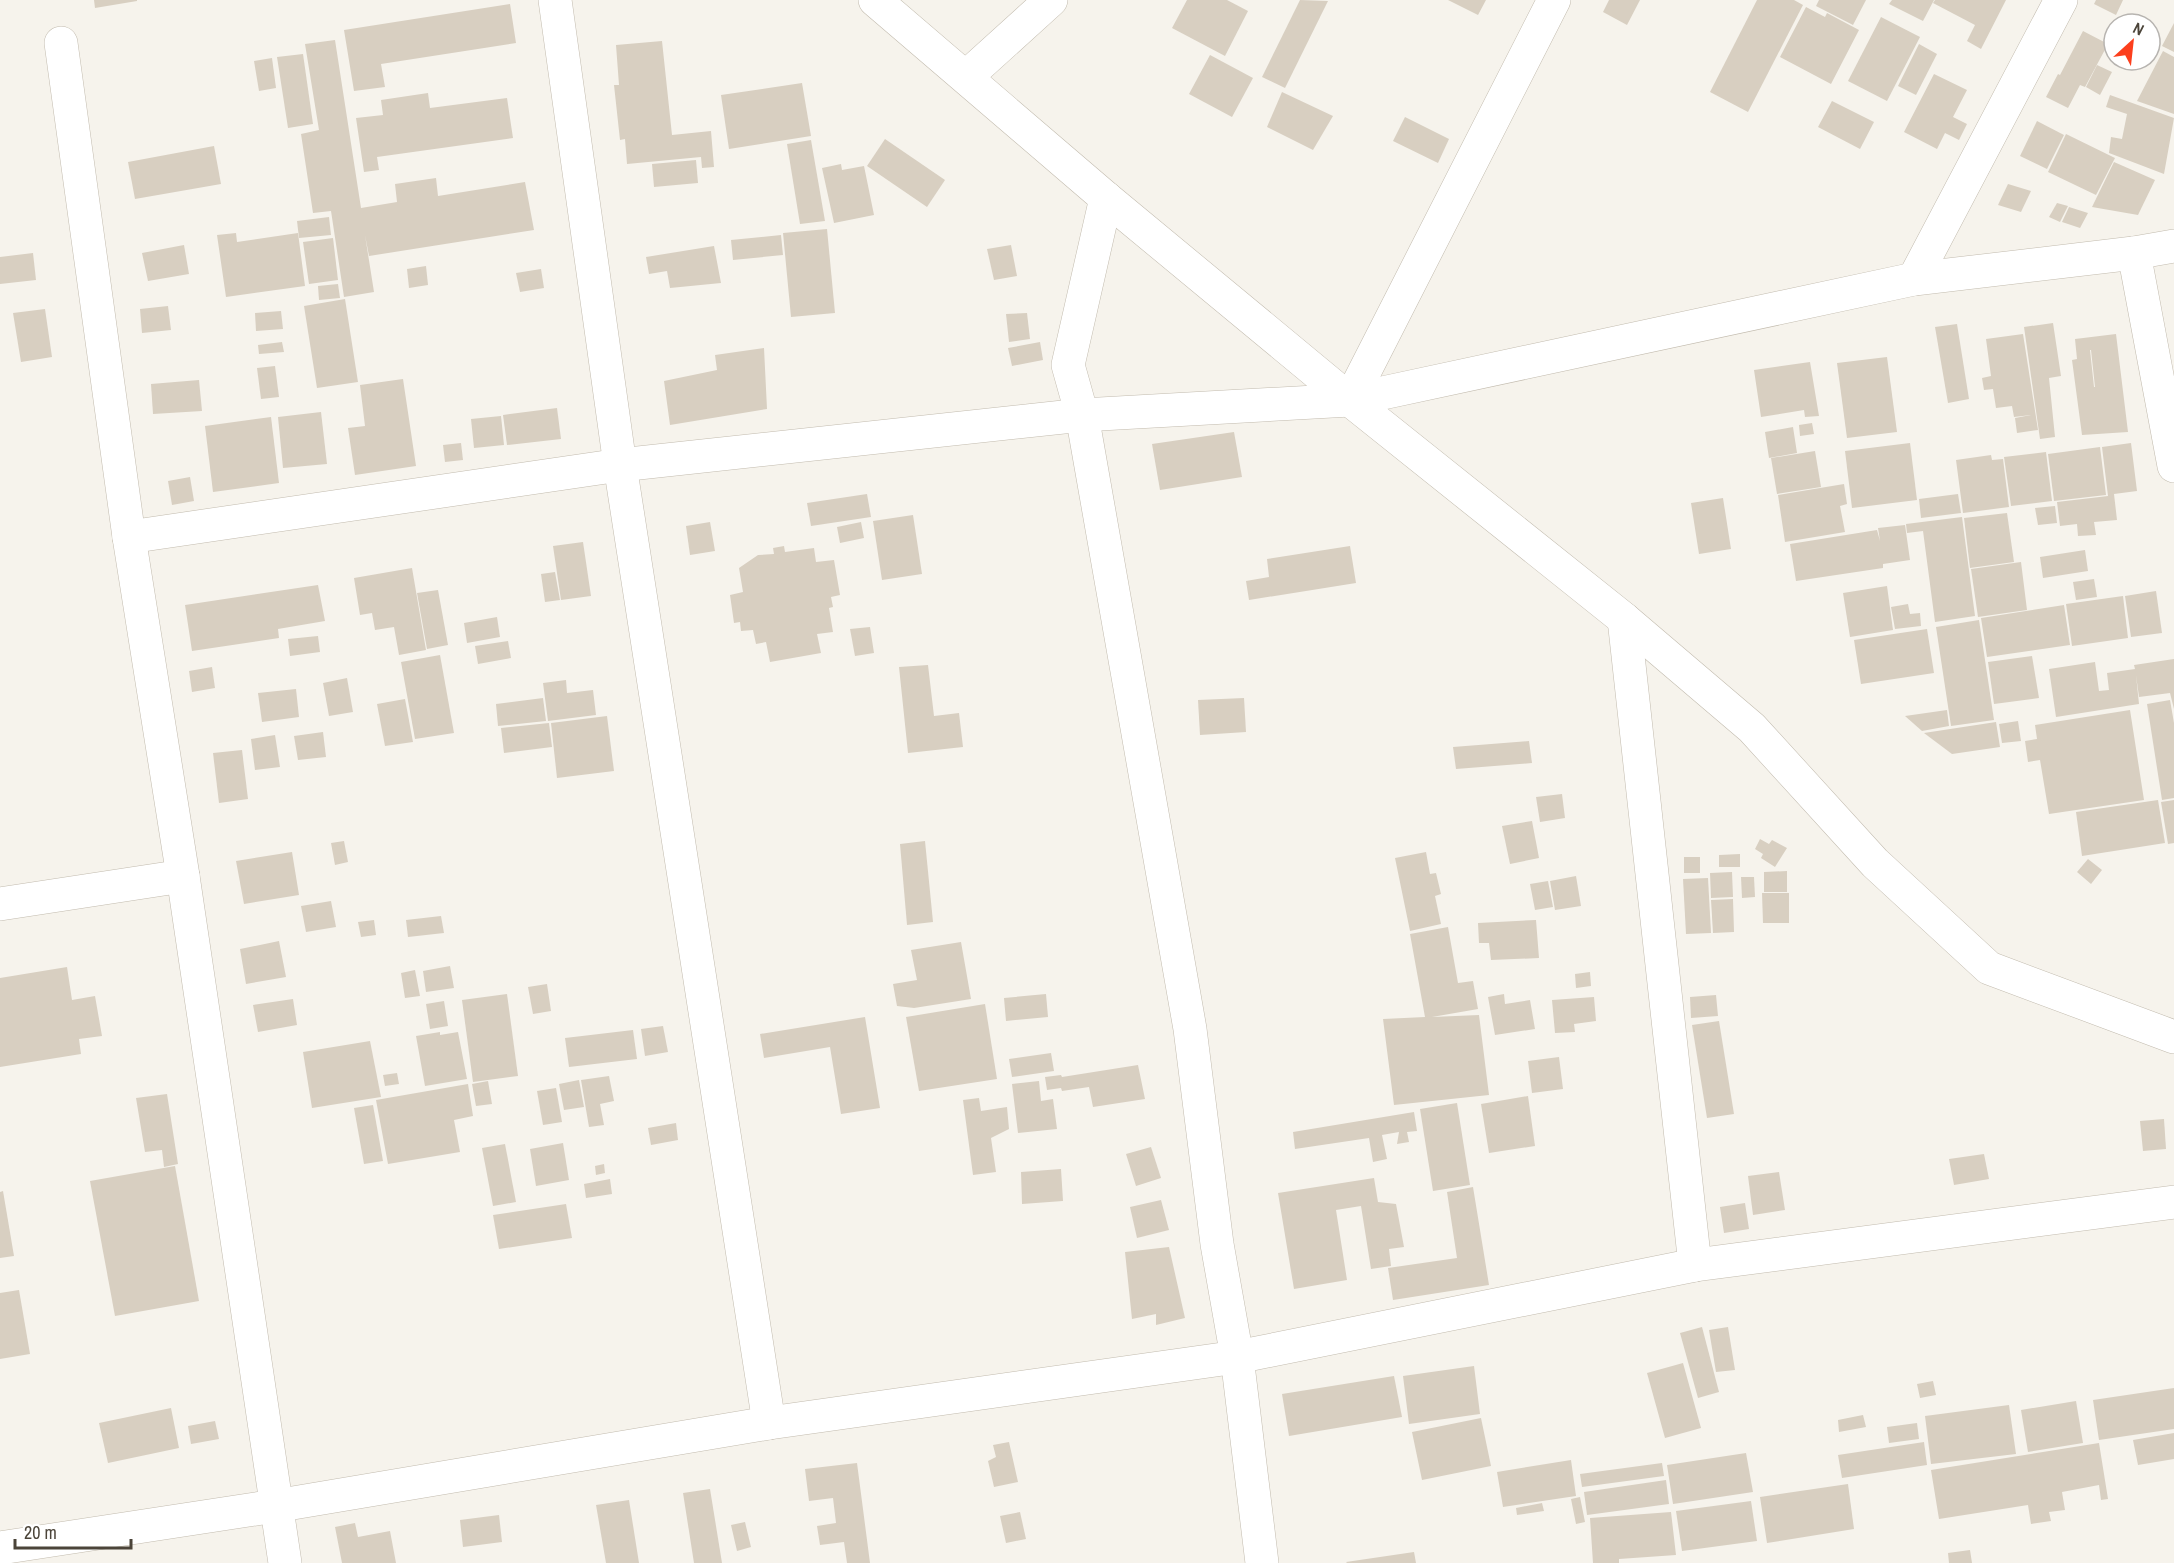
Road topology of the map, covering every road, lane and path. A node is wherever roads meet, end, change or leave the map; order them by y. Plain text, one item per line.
1 (555, 0) edge
2 (875, 0) edge
3 (1051, 0) edge
4 (1554, 0) edge
5 (2061, 0) edge
6 (61, 43) dead end
7 (966, 78) junction
8 (1107, 198) junction
9 (2174, 246) edge
10 (2134, 254) junction
11 (1914, 279) junction
12 (1350, 400) junction
13 (1082, 415) junction
14 (620, 465) junction
15 (2174, 466) edge
16 (129, 537) junction
17 (1624, 619) junction
18 (183, 876) junction
19 (0, 904) edge
20 (2174, 1037) edge
21 (2174, 1202) edge
22 (1695, 1265) junction
23 (1237, 1357) junction
24 (769, 1423) junction
25 (275, 1506) junction
26 (0, 1548) edge
27 (285, 1563) edge
28 (1263, 1563) edge

1 - 14 street
2 - 7 street
3 - 7 street
4 - 12 street
5 - 11 street
6 - 16 street
7 - 8 street
8 - 12 street
8 - 13 street
9 - 10 street
10 - 11 street
10 - 15 street
11 - 12 street
12 - 13 street
12 - 17 street
13 - 14 street
13 - 23 street
14 - 16 street
14 - 24 street
16 - 18 street
17 - 20 street
17 - 22 street
18 - 19 street
18 - 25 street
21 - 22 street
22 - 23 street
23 - 24 street
23 - 28 street
24 - 25 street
25 - 26 street
25 - 27 street

